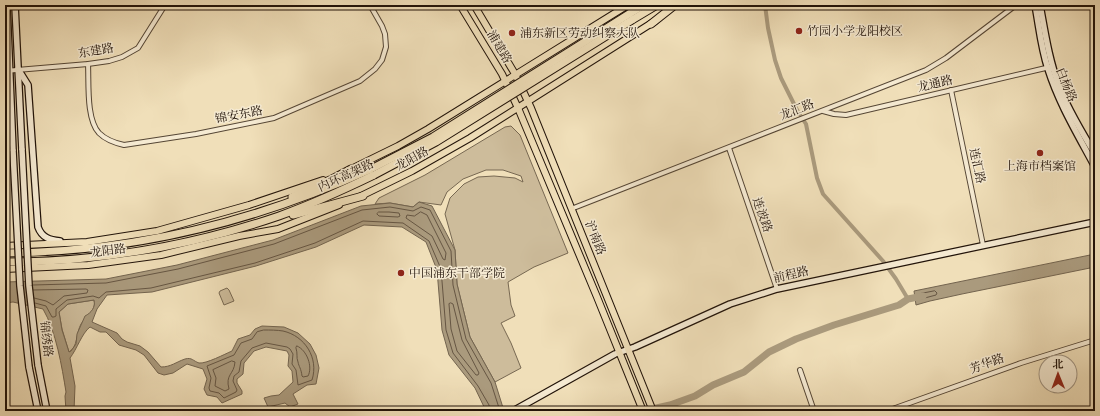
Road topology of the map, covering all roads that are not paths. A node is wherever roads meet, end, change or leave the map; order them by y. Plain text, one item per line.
1 (6, 5) edge
2 (15, 5) edge
3 (165, 5) edge
4 (370, 5) edge
5 (460, 5) edge
6 (474, 5) edge
7 (628, 5) edge
8 (644, 5) edge
9 (657, 5) edge
10 (675, 5) edge
11 (679, 5) edge
12 (1016, 5) edge
13 (1035, 5) edge
14 (1040, 5) edge
15 (630, 17) junction
16 (650, 24) junction
17 (88, 64) junction
18 (1050, 67) junction
19 (18, 70) junction
20 (7, 71) edge
21 (515, 74) junction
22 (5, 79) edge
23 (506, 81) junction
24 (951, 90) junction
25 (528, 101) junction
26 (518, 108) junction
27 (822, 111) junction
28 (729, 148) junction
29 (1095, 154) edge
30 (1095, 167) edge
31 (351, 169) junction
32 (372, 172) junction
33 (363, 196) junction
34 (571, 209) junction
35 (5, 211) edge
36 (1095, 222) edge
37 (250, 225) junction
38 (5, 231) edge
39 (182, 234) junction
40 (96, 241) junction
41 (983, 245) junction
42 (5, 246) edge
43 (5, 253) edge
44 (5, 262) edge
45 (5, 270) edge
46 (777, 289) junction
47 (1095, 340) edge
48 (629, 349) junction
49 (619, 352) junction
50 (800, 370) dead end
51 (38, 411) edge
52 (47, 411) edge
53 (512, 411) edge
54 (643, 411) edge
55 (653, 411) edge
56 (814, 411) edge
57 (887, 411) edge

1 - 20 main road, 锦绣路
2 - 19 main road, 锦绣路
3 - 17 street, 东建路
4 - 17 street, 锦安东路
5 - 23 main road, 浦建路
6 - 21 main road, 浦建路
7 - 21 main road, 龙阳路
8 - 15 highway, 内环高架路
9 - 15 highway, 内环高架路
10 - 16 highway
11 - 16 main road, 龙阳路
12 - 27 street, 龙汇路
13 - 18 main road, 白杨路
14 - 18 main road, 白杨路
15 - 32 highway, 内环高架路, bridge
16 - 25 main road, 龙阳路
17 - 19 street, 东建路
18 - 24 street, 龙通路
18 - 29 main road, 白杨路
18 - 30 main road, 白杨路
19 - 20 street, 东建路
19 - 40 main road
19 - 52 main road, 锦绣路, bridge
20 - 22 main road
20 - 51 main road, 锦绣路, bridge
21 - 23 main road, 龙阳路
21 - 25 main road, 沪南路
23 - 26 main road, 沪南路
23 - 31 main road, 龙阳路
24 - 27 street, 龙通路
24 - 41 street, 连汇路
25 - 26 main road, 龙阳路
25 - 34 main road, 沪南路
26 - 33 main road, 龙阳路
26 - 49 main road, 沪南路
27 - 28 street, 龙汇路
28 - 34 street, 龙汇路
28 - 46 street, 连波路
31 - 39 highway
31 - 40 main road, 龙阳路
32 - 37 highway, 内环高架路
32 - 39 highway, 内环高架路
33 - 37 highway
33 - 45 main road, 龙阳路
34 - 48 main road, 沪南路
35 - 38 main road
36 - 41 main road, 前程路
37 - 44 highway, 内环高架路
39 - 43 highway, 内环高架路
40 - 42 main road, 龙阳路
41 - 46 main road, 前程路
46 - 48 main road, 前程路
47 - 57 street, 芳华路
48 - 49 main road, 前程路
48 - 55 main road, 沪南路
49 - 53 main road, 前程路
49 - 54 main road, 沪南路
50 - 56 street

